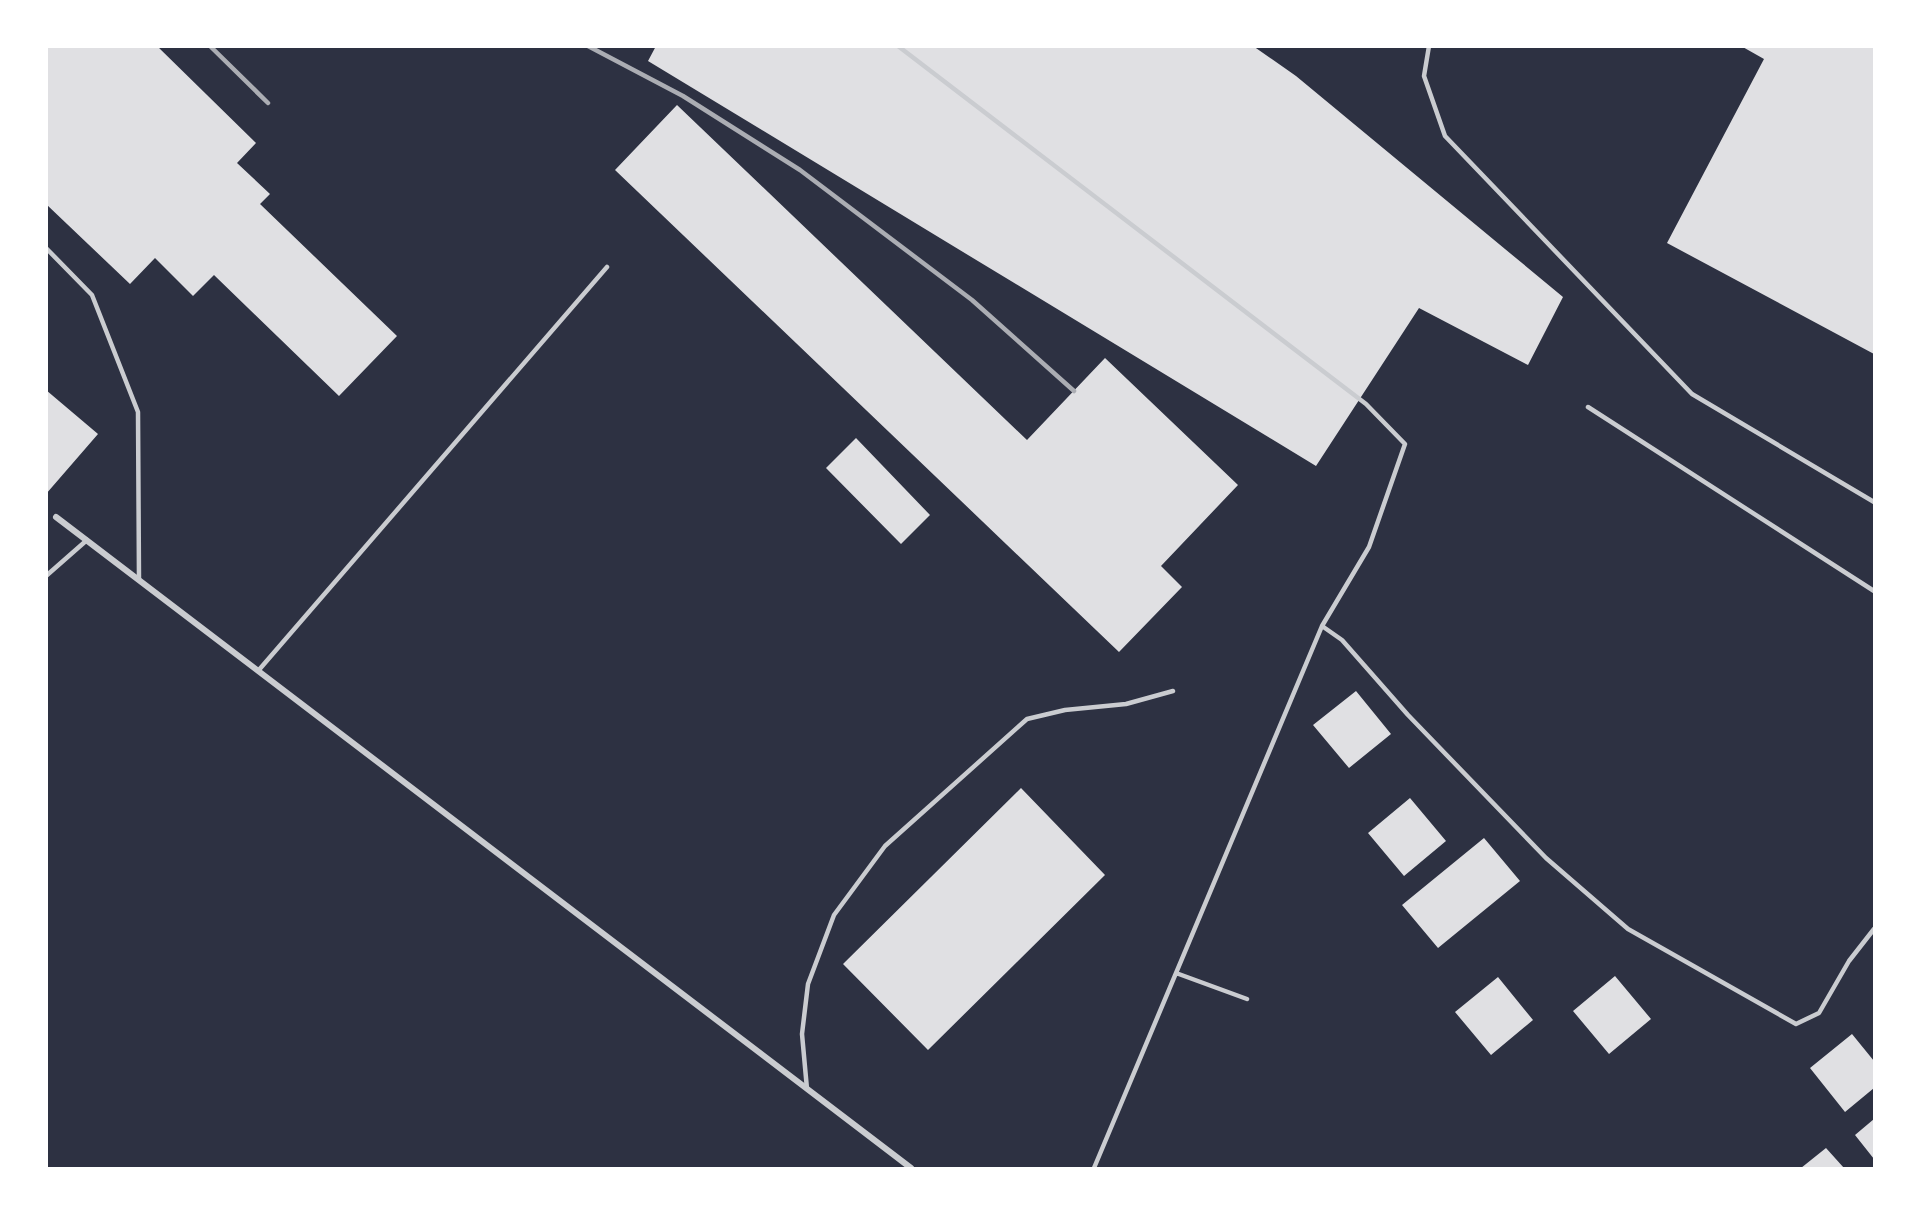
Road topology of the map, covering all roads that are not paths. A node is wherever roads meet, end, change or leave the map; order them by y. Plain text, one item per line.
1 (898, 46) edge
2 (1429, 46) edge
3 (46, 248) edge
4 (607, 267) dead end
5 (1588, 407) dead end
6 (1875, 502) edge
7 (56, 517) dead end
8 (87, 540) junction
9 (46, 576) edge
10 (139, 580) junction
11 (1875, 591) edge
12 (1322, 626) junction
13 (258, 671) junction
14 (1173, 691) dead end
15 (1875, 929) edge
16 (1176, 973) junction
17 (1247, 999) dead end
18 (807, 1089) junction
19 (911, 1168) edge
20 (1094, 1168) edge

1 - 12 lane
2 - 6 lane
3 - 10 lane
4 - 13 lane
5 - 11 lane
7 - 8 street
8 - 9 lane
8 - 10 street
10 - 13 street
12 - 15 lane
12 - 16 lane
13 - 18 street
14 - 18 lane
16 - 17 lane
16 - 20 lane
18 - 19 street

